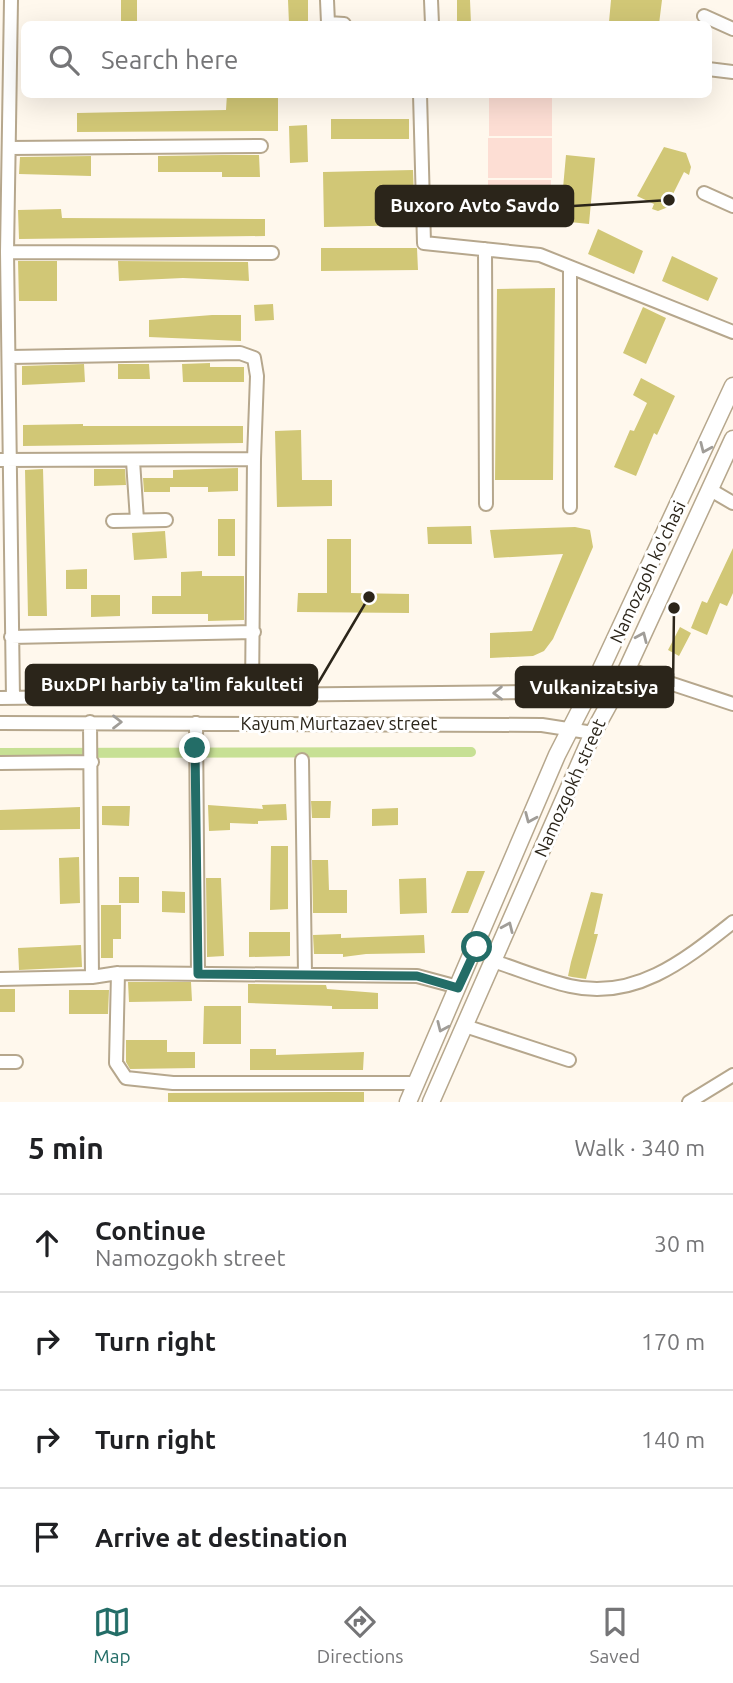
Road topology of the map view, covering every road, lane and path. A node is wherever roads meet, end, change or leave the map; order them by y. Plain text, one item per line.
1 (11, 0) edge
2 (327, 0) edge
3 (431, 0) edge
4 (704, 16) dead end
5 (328, 21) edge
6 (432, 21) edge
7 (733, 29) edge
8 (712, 69) edge
9 (733, 72) edge
10 (4, 73) edge
11 (420, 98) edge
12 (261, 145) dead end
13 (9, 148) junction
14 (704, 193) dead end
15 (733, 206) edge
16 (485, 249) junction
17 (8, 252) junction
18 (272, 253) dead end
19 (569, 267) junction
20 (733, 332) edge
21 (10, 357) junction
22 (733, 386) edge
23 (733, 439) edge
24 (254, 459) junction
25 (5, 460) edge
26 (133, 461) junction
27 (709, 489) junction
28 (733, 503) edge
29 (486, 505) dead end
30 (570, 507) dead end
31 (137, 520) junction
32 (166, 520) dead end
33 (113, 521) dead end
34 (254, 632) junction
35 (11, 637) junction
36 (627, 669) junction
37 (590, 691) junction
38 (616, 691) junction
39 (252, 696) junction
40 (7, 698) edge
41 (733, 704) edge
42 (90, 722) junction
43 (0, 723) edge
44 (196, 723) junction
45 (570, 730) junction
46 (593, 733) junction
47 (91, 755) junction
48 (302, 760) dead end
49 (0, 764) edge
50 (733, 922) edge
51 (493, 961) junction
52 (118, 973) junction
53 (198, 974) junction
54 (305, 974) junction
55 (92, 977) junction
56 (0, 979) edge
57 (458, 988) junction
58 (465, 1026) junction
59 (569, 1060) dead end
60 (0, 1062) edge
61 (16, 1062) dead end
62 (733, 1075) edge
63 (416, 1083) junction
64 (408, 1102) edge
65 (431, 1102) edge
66 (689, 1102) edge

1 - 10 street
2 - 5 street
3 - 6 street
4 - 7 street
8 - 9 street
10 - 13 street
11 - 16 street
12 - 13 street
13 - 17 street
14 - 15 street
16 - 19 street
16 - 29 street
17 - 18 street
17 - 21 street
19 - 20 street
19 - 30 street
21 - 24 street
21 - 25 street
22 -> 37 main road, Namozgoh ko'chasi
23 - 27 main road, Namozgokh street
24 - 26 street
24 - 34 street
25 - 26 street
25 - 35 street
26 - 31 street
27 - 28 street
36 -> 27 main road, Namozgokh street
31 - 32 street
31 - 33 street
34 - 35 street
34 - 39 street
35 - 40 street
36 - 38 main road, Namozgokh street
36 - 41 street
37 - 38 street, Kayum Murtazaev street
37 -> 39 street, Kayum Murtazaev street
37 - 45 main road, Namozgoh ko'chasi
38 - 46 main road, Namozgokh street
39 - 40 street, Kayum Murtazaev street
42 - 43 street, Kayum Murtazaev street
42 -> 44 street, Kayum Murtazaev street
42 - 47 street
44 - 45 street, Kayum Murtazaev street
44 - 53 street
45 - 46 street, Kayum Murtazaev street
45 -> 57 main road, Namozgoh ko'chasi
51 -> 46 main road, Namozgokh street
47 - 49 street
47 - 55 street
48 - 54 street
50 - 51 street
51 - 58 main road, Namozgokh street
52 - 53 street
52 - 55 street
52 - 63 street
53 - 54 street
54 - 57 street
55 - 56 street
57 -> 63 main road
58 - 59 street
58 - 65 main road, Namozgokh street
60 - 61 street
62 - 66 street
63 - 64 main road

